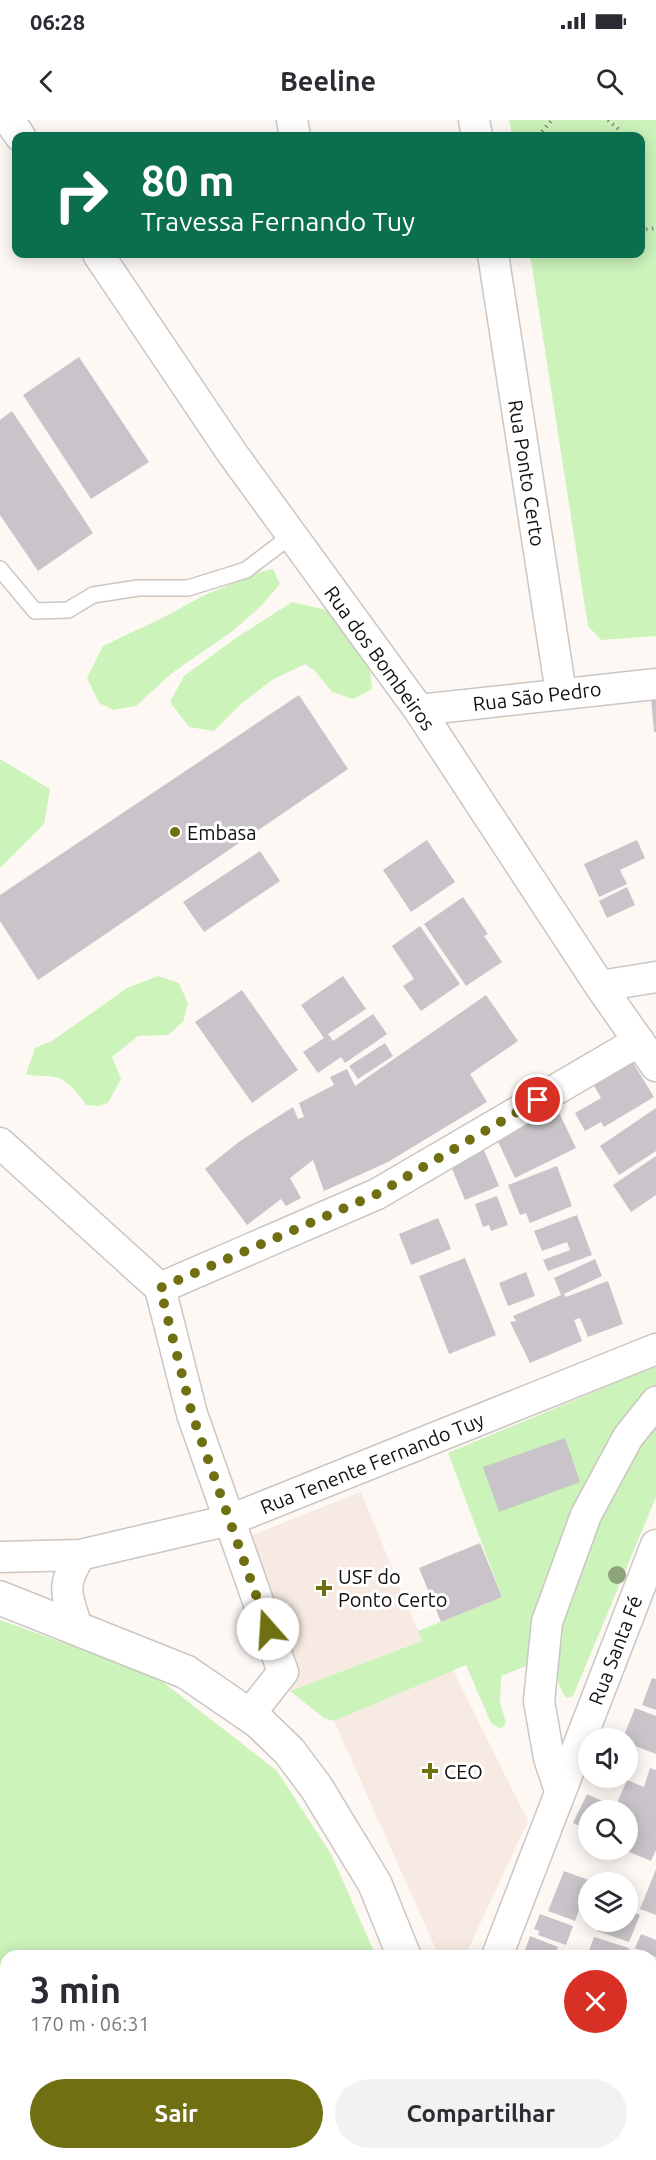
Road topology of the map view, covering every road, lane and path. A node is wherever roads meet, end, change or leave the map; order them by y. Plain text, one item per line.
1 (552, 120) edge
2 (608, 120) edge
3 (542, 132) edge
4 (619, 132) edge
5 (101, 258) edge
6 (495, 258) edge
7 (292, 535) junction
8 (0, 568) edge
9 (656, 684) edge
10 (561, 693) junction
11 (419, 710) junction
12 (656, 977) edge
13 (600, 986) junction
14 (639, 1041) junction
15 (656, 1066) edge
16 (0, 1143) edge
17 (160, 1288) junction
18 (656, 1349) edge
19 (656, 1402) edge
20 (230, 1520) junction
21 (656, 1545) edge
22 (80, 1555) junction
23 (0, 1557) edge
24 (0, 1598) edge
25 (76, 1627) junction
26 (249, 1715) junction
27 (560, 1791) junction
28 (402, 1950) edge
29 (499, 1950) edge

1 - 3 path
2 - 4 path
5 - 7 street, Rua dos Bombeiros
6 - 10 street, Rua Ponto Certo
7 - 8 lane
7 - 11 street, Rua dos Bombeiros
9 - 10 street, Rua São Pedro
10 - 11 street, Rua São Pedro
11 - 13 street, Rua dos Bombeiros
12 - 13 street
13 - 14 street, Rua dos Bombeiros
14 - 15 street, Rua dos Bombeiros
14 - 17 street
16 - 17 street
17 - 20 street
18 - 20 street, Rua Tenente Fernando Tuy
19 - 27 street
20 - 22 street, Rua Tenente Fernando Tuy
20 - 26 street
21 - 27 street, Rua Santa Fé
22 - 23 street, Rua Tenente Fernando Tuy
22 - 25 street
24 - 25 street
25 - 26 street
26 - 28 street
27 - 29 street, Rua Santa Fé

